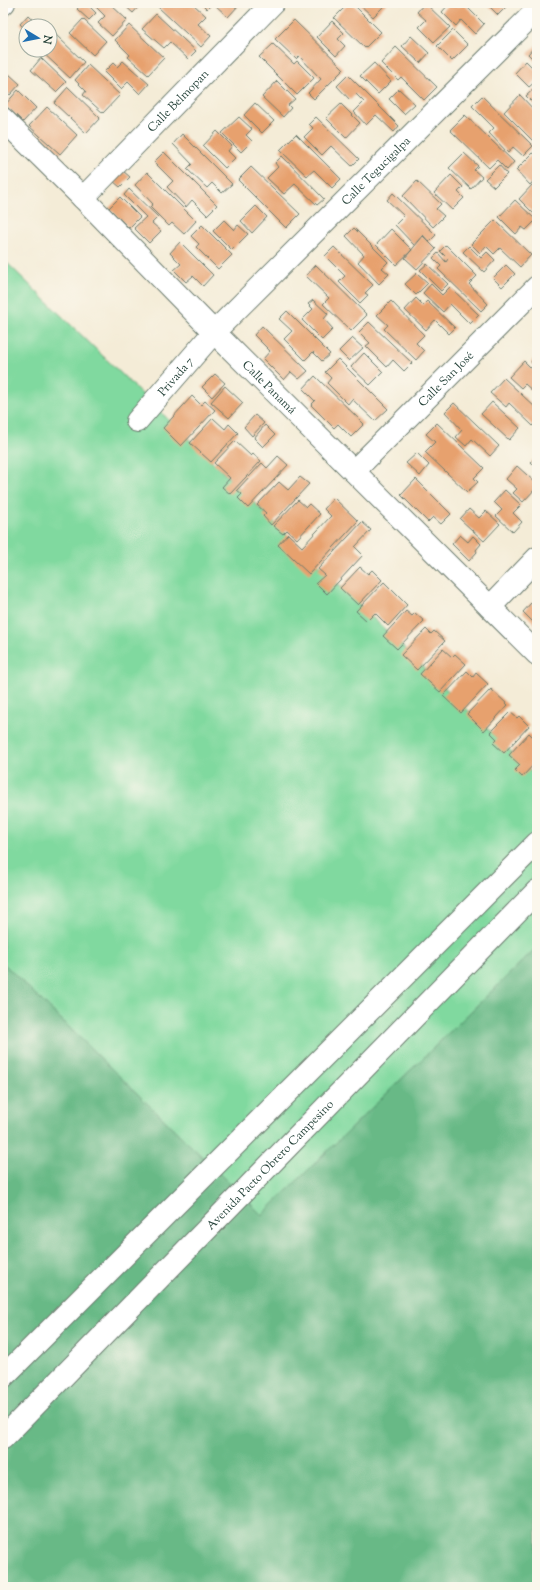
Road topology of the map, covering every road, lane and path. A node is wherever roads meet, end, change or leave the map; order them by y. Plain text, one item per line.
1 (273, 3) edge
2 (537, 10) edge
3 (3, 119) edge
4 (83, 198) junction
5 (537, 287) edge
6 (214, 332) junction
7 (137, 421) dead end
8 (354, 471) junction
9 (537, 558) edge
10 (490, 607) junction
11 (537, 654) edge
12 (537, 843) edge
13 (537, 891) edge
14 (3, 1377) edge
15 (3, 1438) edge

1 - 4 street, Calle Belmopan
2 - 6 street, Calle Tegucigalpa
3 - 4 street, Calle Panamá
4 - 6 street, Calle Panamá
5 - 8 street, Calle San José
6 - 7 street, Privada 7
6 - 8 street, Calle Panamá
8 - 10 street, Calle Panamá
9 - 10 street
10 - 11 street, Calle Panamá
12 - 14 street
13 - 15 street, Avenida Pacto Obrero Campesino

